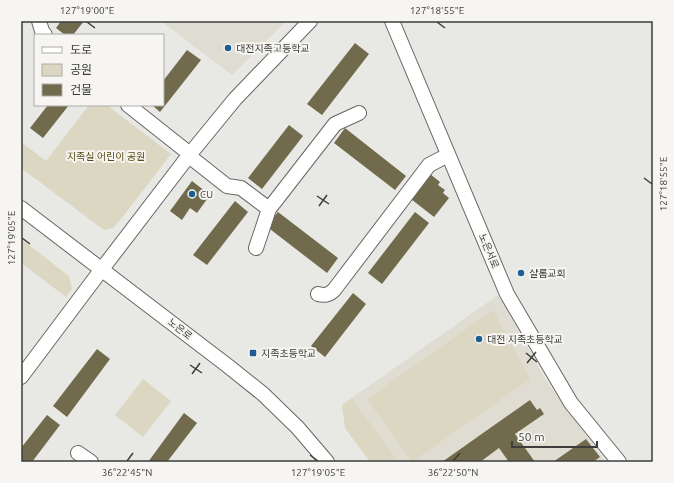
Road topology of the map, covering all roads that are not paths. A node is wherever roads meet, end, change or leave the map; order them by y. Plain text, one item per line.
1 (39, 21) edge
2 (310, 21) edge
3 (392, 21) edge
4 (44, 34) edge
5 (129, 106) edge
6 (359, 113) dead end
7 (190, 155) junction
8 (448, 155) junction
9 (21, 208) edge
10 (269, 209) junction
11 (256, 248) dead end
12 (102, 269) junction
13 (318, 294) dead end
14 (21, 377) edge
15 (78, 453) dead end
16 (91, 462) edge
17 (327, 462) edge
18 (619, 462) edge

1 - 4 street
2 - 7 street
3 - 8 street, 노은서로
5 - 7 street
6 - 10 street
7 - 10 street
7 - 12 street
8 - 13 street
8 - 18 street, 노은서로
9 - 12 street, 노은로
10 - 11 street
12 - 14 street
12 - 17 street, 노은로
15 - 16 street

